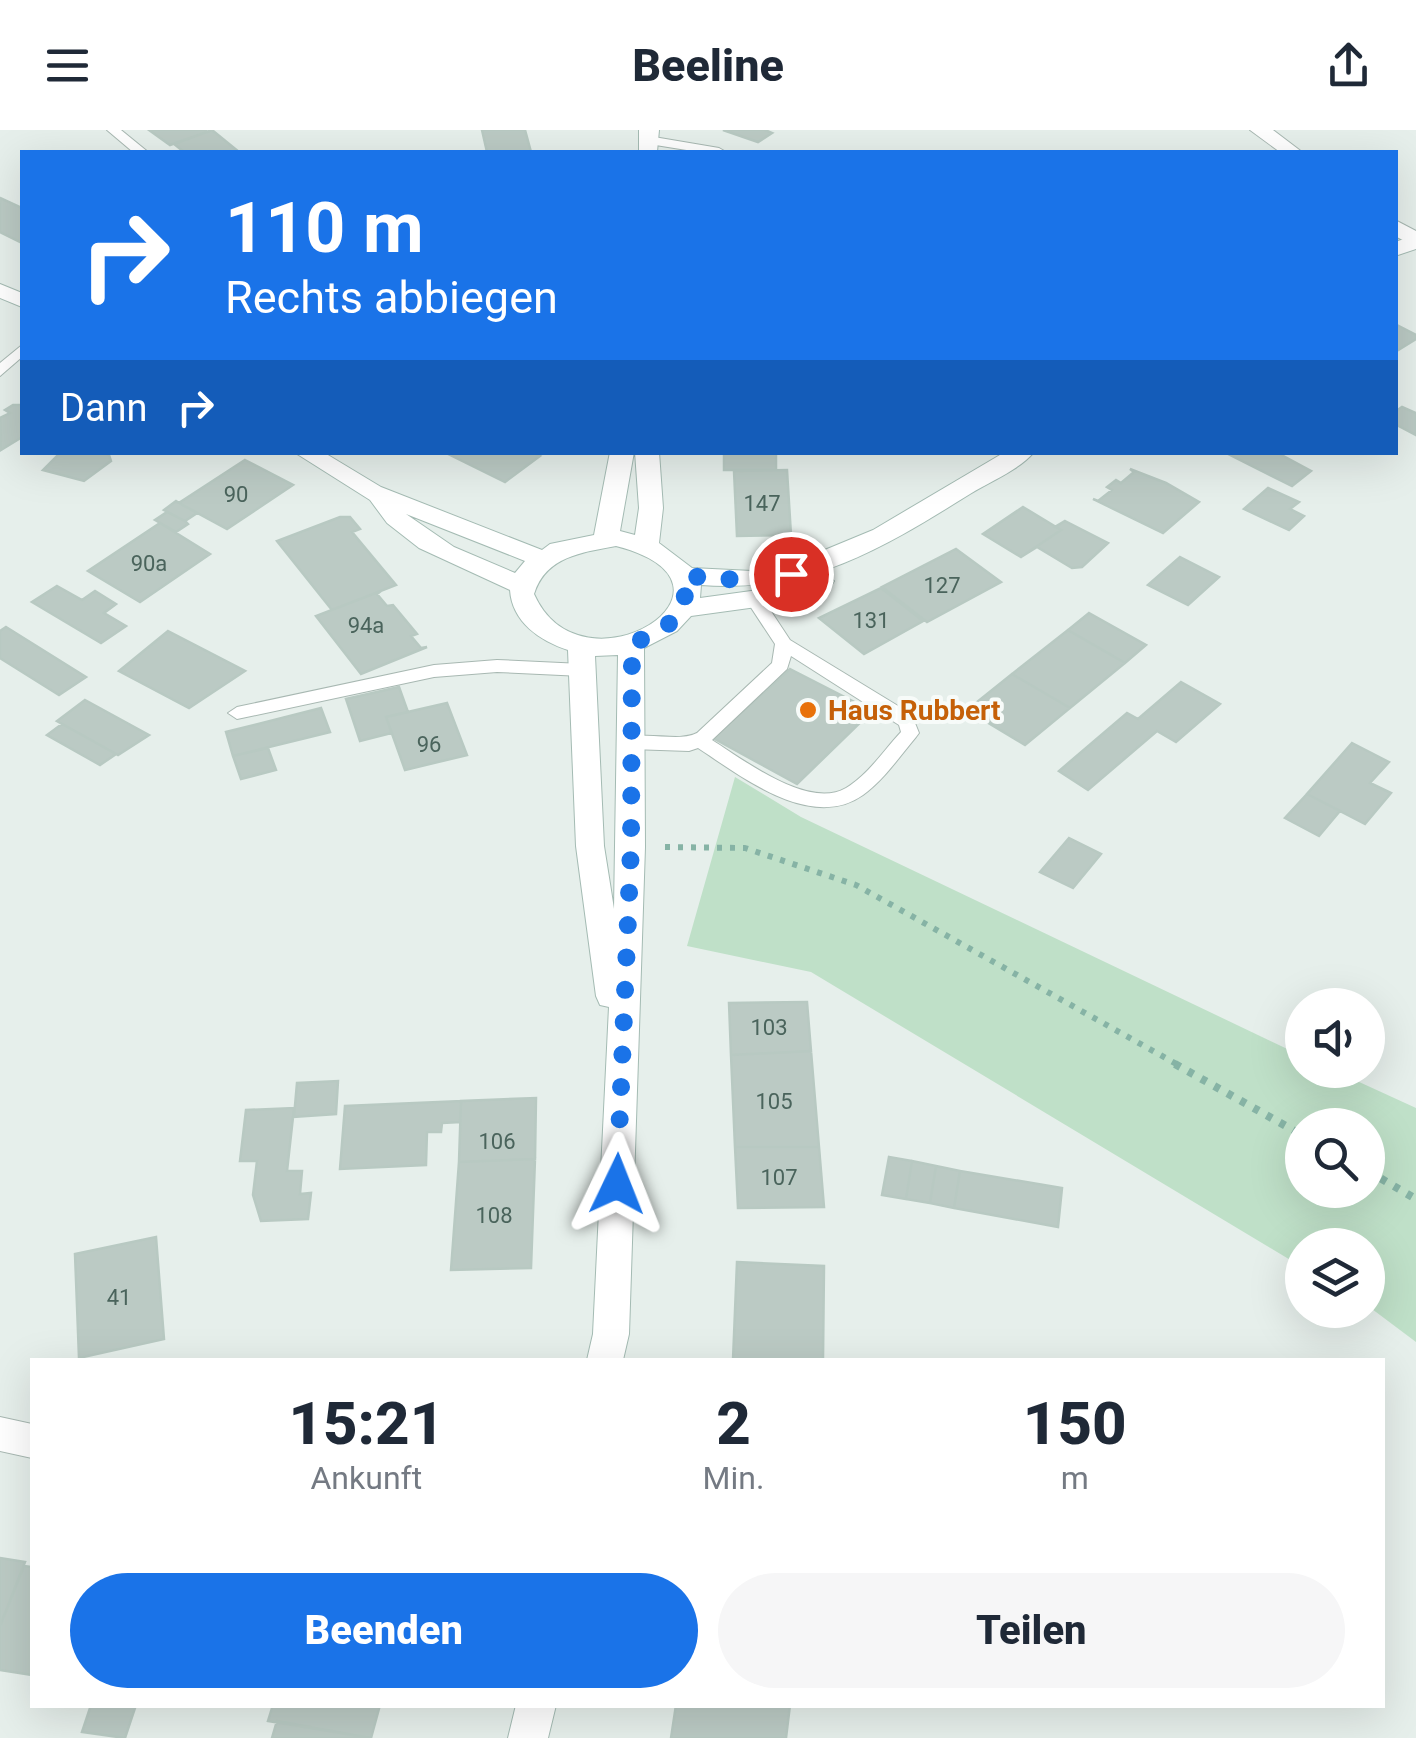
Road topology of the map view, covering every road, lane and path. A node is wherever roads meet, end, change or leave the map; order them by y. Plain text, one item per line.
1 (113, 130) edge
2 (1260, 130) edge
3 (648, 141) edge
4 (138, 150) edge
5 (706, 150) edge
6 (1289, 150) edge
7 (20, 351) edge
8 (0, 371) edge
9 (311, 455) edge
10 (621, 455) edge
11 (648, 455) edge
12 (1017, 455) edge
13 (372, 492) junction
14 (606, 539) junction
15 (646, 544) junction
16 (856, 548) junction
17 (542, 559) junction
18 (685, 576) junction
19 (522, 585) junction
20 (755, 600) junction
21 (682, 609) junction
22 (632, 643) junction
23 (784, 644) junction
24 (582, 657) junction
25 (237, 713) dead end
26 (698, 740) junction
27 (631, 743) junction
28 (631, 847) junction
29 (622, 1073) junction
30 (1285, 1125) edge
31 (1385, 1182) edge
32 (1416, 1199) edge
33 (606, 1358) edge
34 (0, 1434) edge
35 (30, 1441) edge
36 (535, 1708) edge
37 (528, 1738) edge

1 - 4 lane
2 - 6 street
3 - 5 lane
7 - 8 lane
9 - 13 street
10 - 14 street
11 - 15 street
12 - 16 street
13 - 17 street
13 - 19 street
14 - 15 street
14 - 17 street
15 - 18 street
16 - 18 street
16 - 20 street
17 - 19 street
18 - 21 street
19 - 24 street
20 - 21 street
20 - 23 lane
21 - 22 street
22 - 24 street
22 - 27 street
23 - 26 lane
23 - 26 lane
24 - 25 lane
24 - 29 street
26 - 27 lane
27 - 28 street
28 - 29 street
28 - 30 path
29 - 33 street
31 - 32 path
34 - 35 street
36 - 37 street

